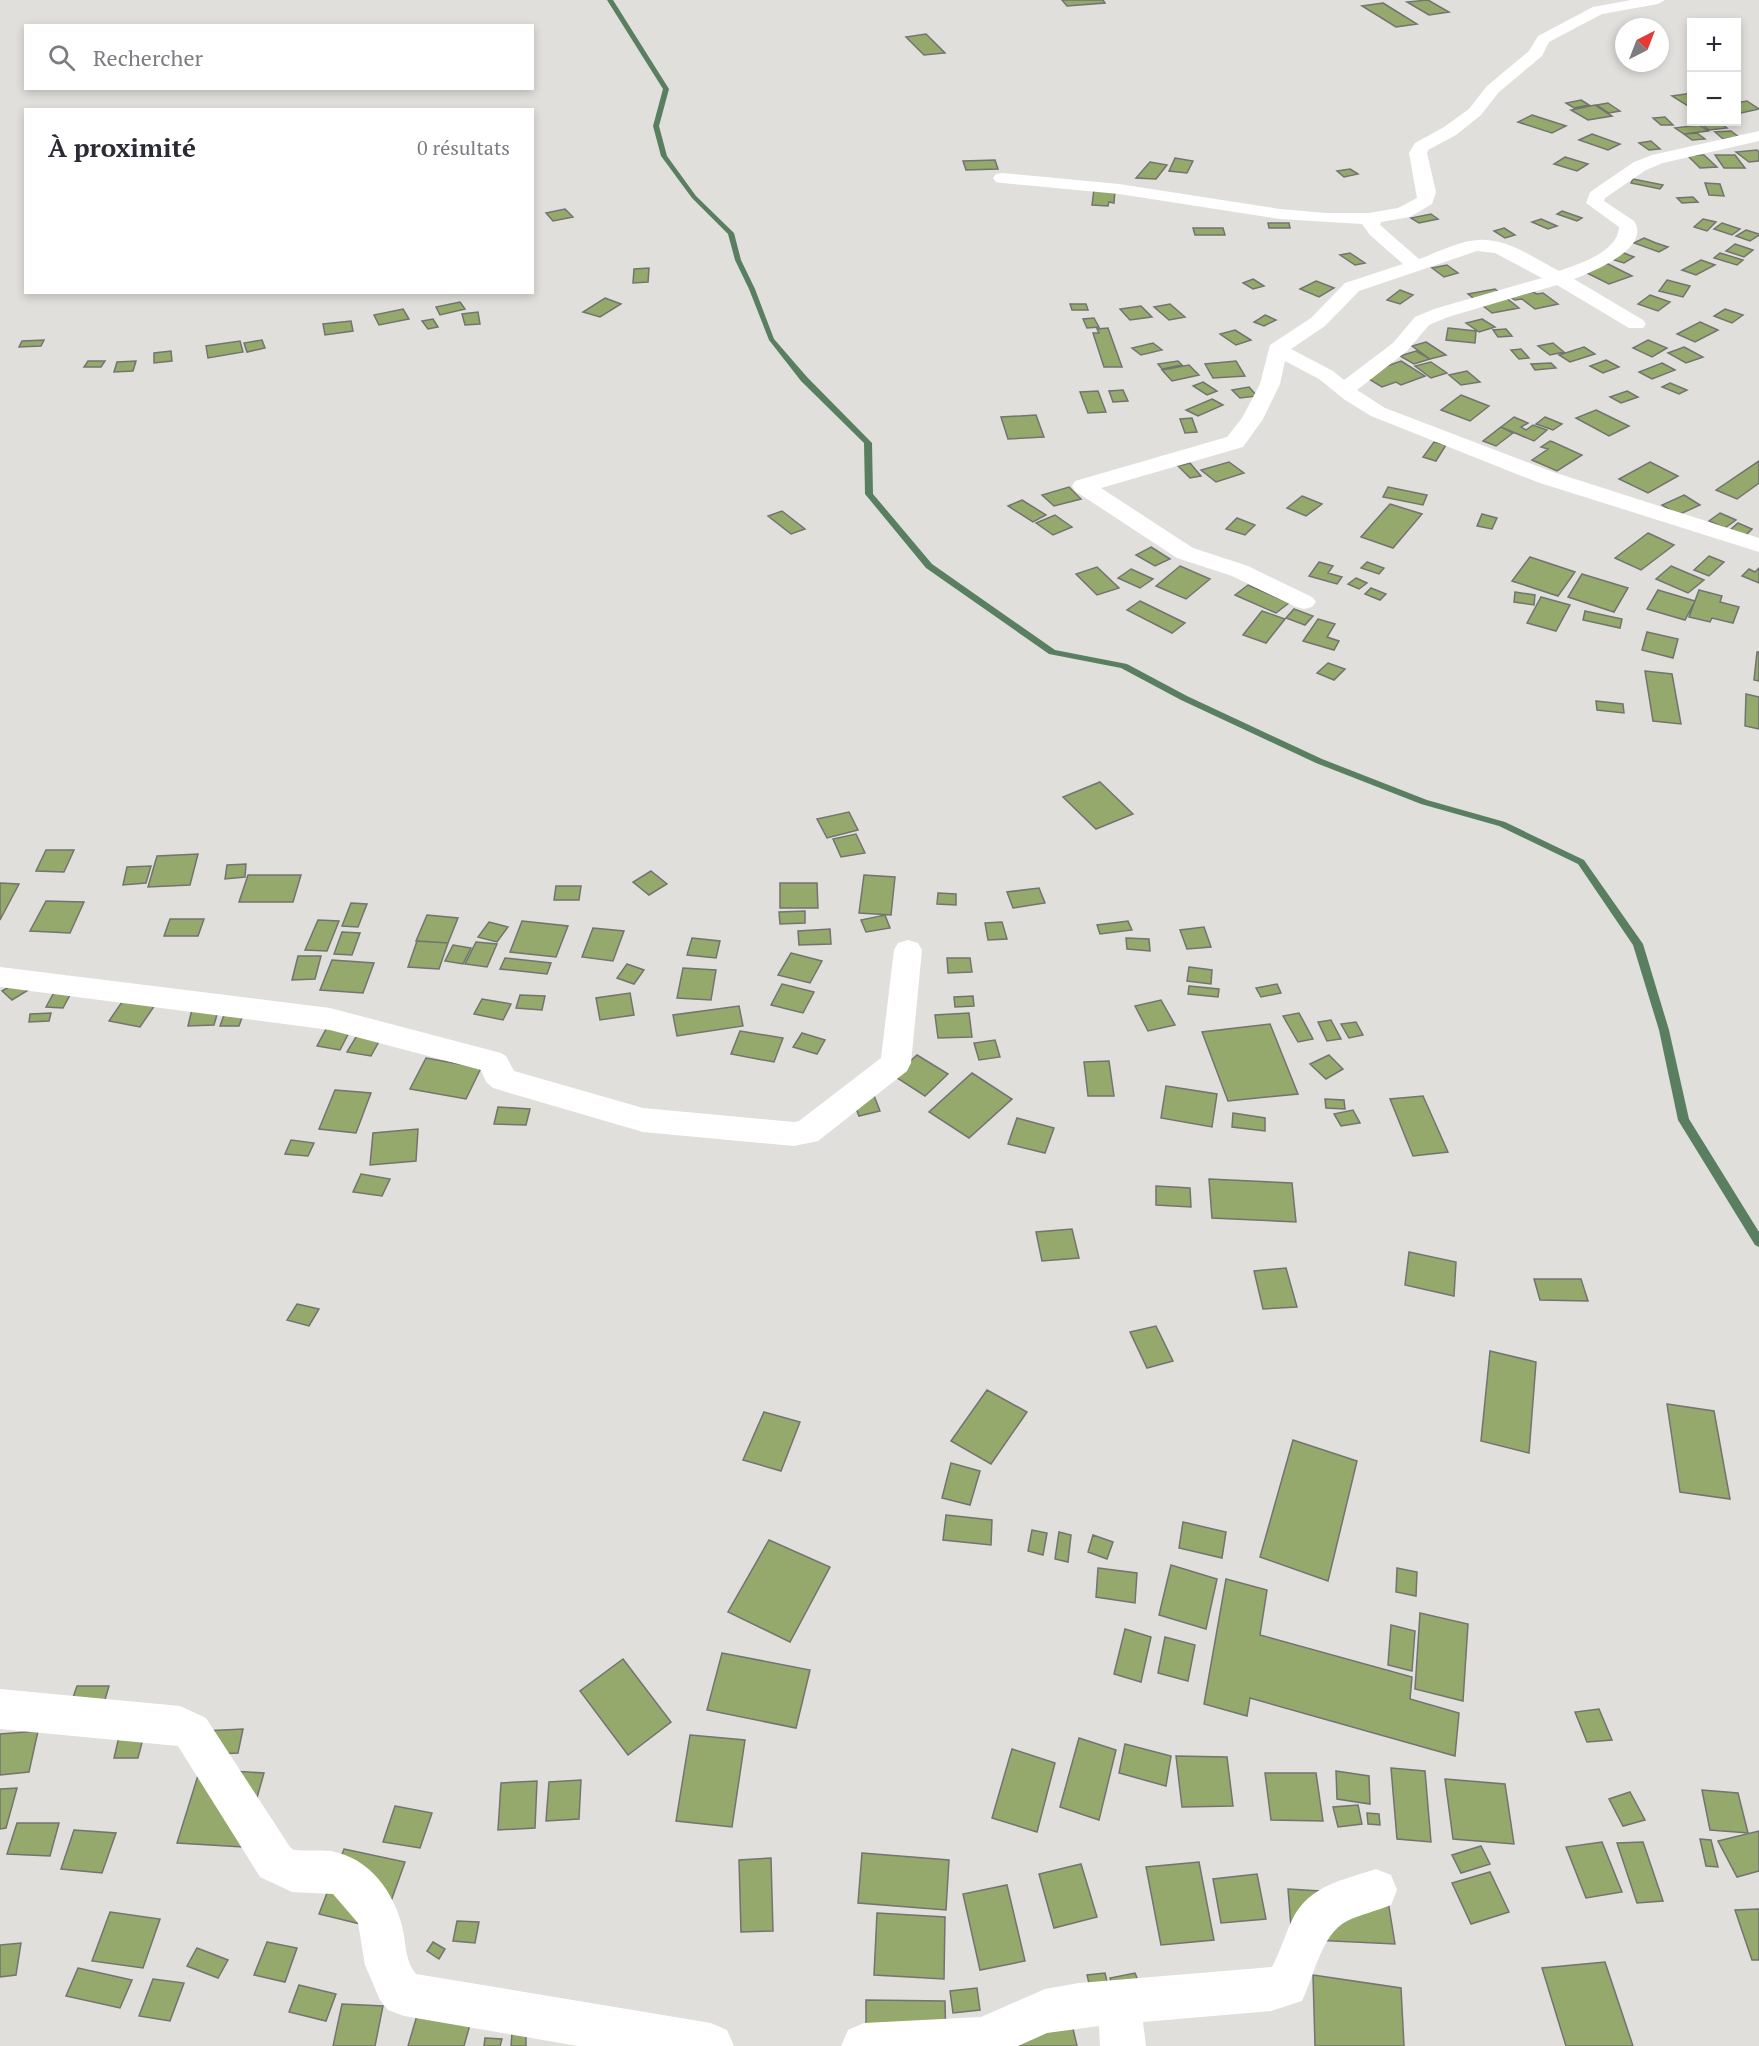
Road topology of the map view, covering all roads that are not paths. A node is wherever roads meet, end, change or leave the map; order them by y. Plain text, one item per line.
1 (1658, 0) edge
2 (1759, 136) edge
3 (1002, 178) dead end
4 (1372, 220) junction
5 (1415, 266) junction
6 (1559, 279) junction
7 (1636, 324) dead end
8 (1277, 349) junction
9 (1344, 389) junction
10 (1759, 545) edge
11 (1304, 602) dead end
12 (908, 950) dead end
13 (0, 977) edge
14 (0, 1709) edge
15 (1376, 1890) dead end
16 (1119, 2001) junction
17 (711, 2046) edge
18 (864, 2046) edge
19 (1123, 2046) edge

1 - 4 street
2 - 6 street
3 - 4 street
4 - 5 street
5 - 6 street
5 - 8 street
6 - 7 street
6 - 9 street
8 - 9 street
8 - 11 street
9 - 10 street
12 - 13 street
14 - 17 street
15 - 16 street
16 - 18 street
16 - 19 street

